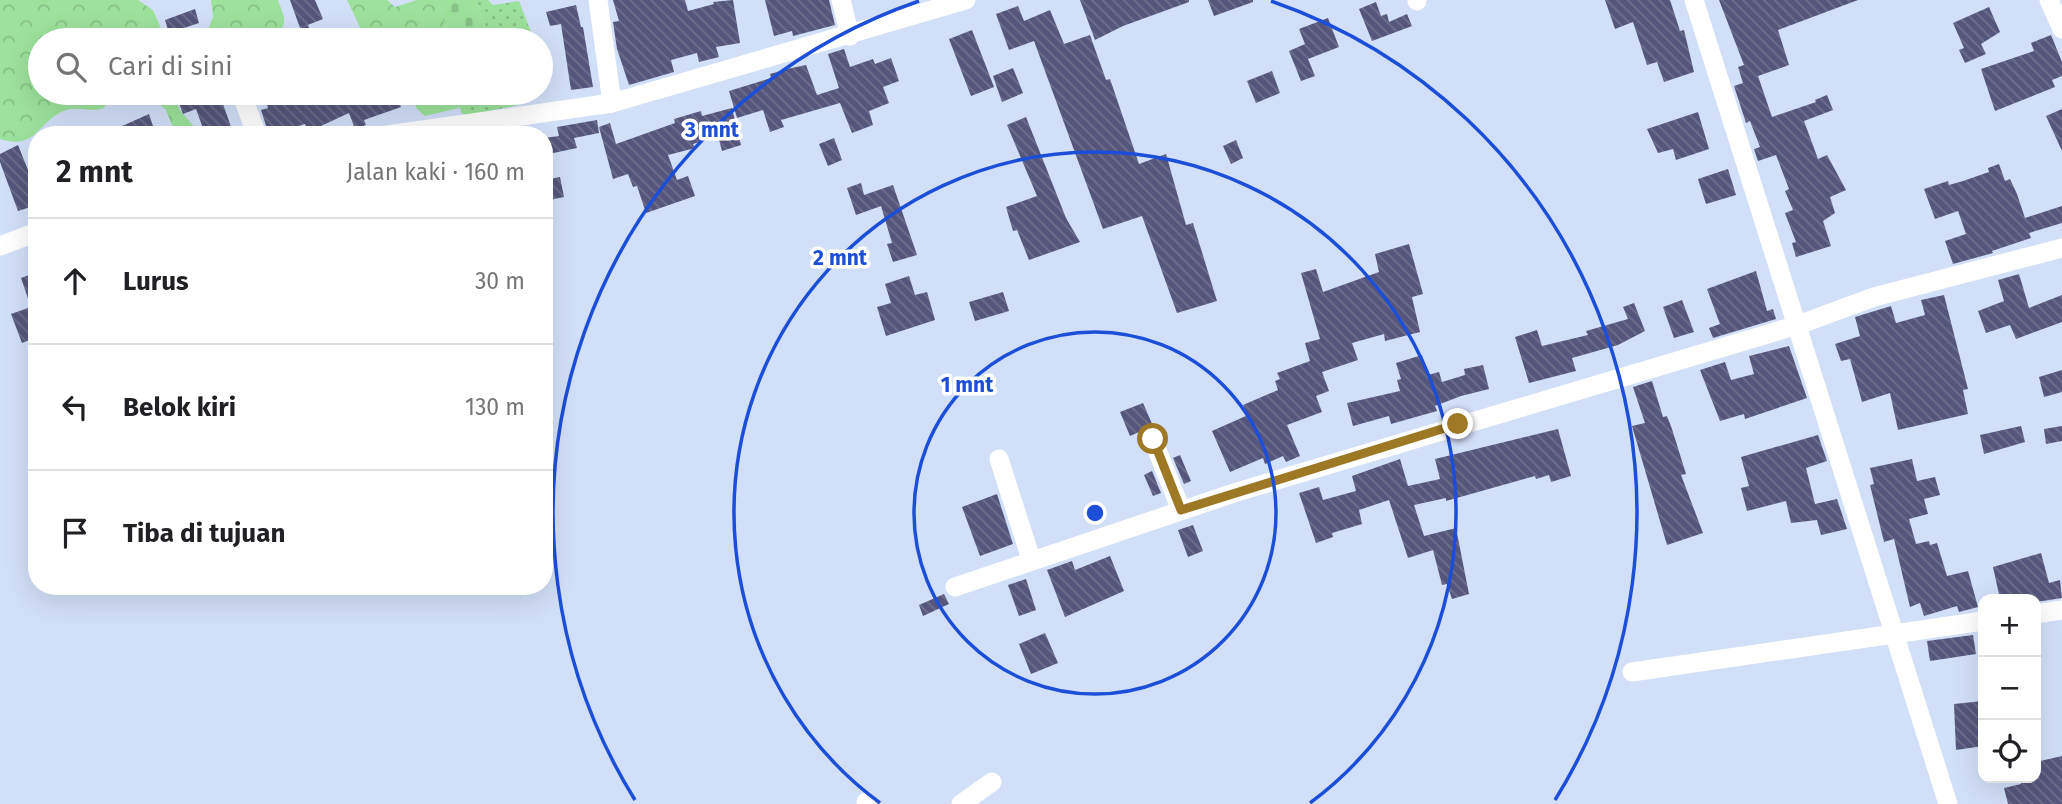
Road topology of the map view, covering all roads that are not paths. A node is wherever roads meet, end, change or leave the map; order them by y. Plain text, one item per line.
1 (598, 0) edge
2 (841, 0) edge
3 (963, 0) edge
4 (1694, 0) edge
5 (2049, 0) edge
6 (2062, 29) edge
7 (850, 36) junction
8 (612, 103) junction
9 (245, 105) edge
10 (253, 126) edge
11 (450, 126) edge
12 (28, 235) edge
13 (0, 246) edge
14 (2062, 248) edge
15 (1798, 325) junction
16 (1153, 439) dead end
17 (999, 459) dead end
18 (1181, 510) junction
19 (1031, 559) junction
20 (955, 587) dead end
21 (2062, 610) edge
22 (2041, 613) edge
23 (1978, 622) edge
24 (1896, 632) junction
25 (1632, 672) dead end
26 (992, 782) dead end
27 (961, 804) edge
28 (1948, 804) edge

1 - 8 street
2 - 7 street
3 - 7 street
4 - 15 street
5 - 6 street
7 - 8 street
8 - 11 street
9 - 10 street
12 - 13 street
14 - 15 street
15 - 18 street
15 - 24 street
16 - 18 street
17 - 19 street
18 - 19 street
19 - 20 street
21 - 22 street
23 - 24 street
24 - 25 street
24 - 28 street
26 - 27 street

